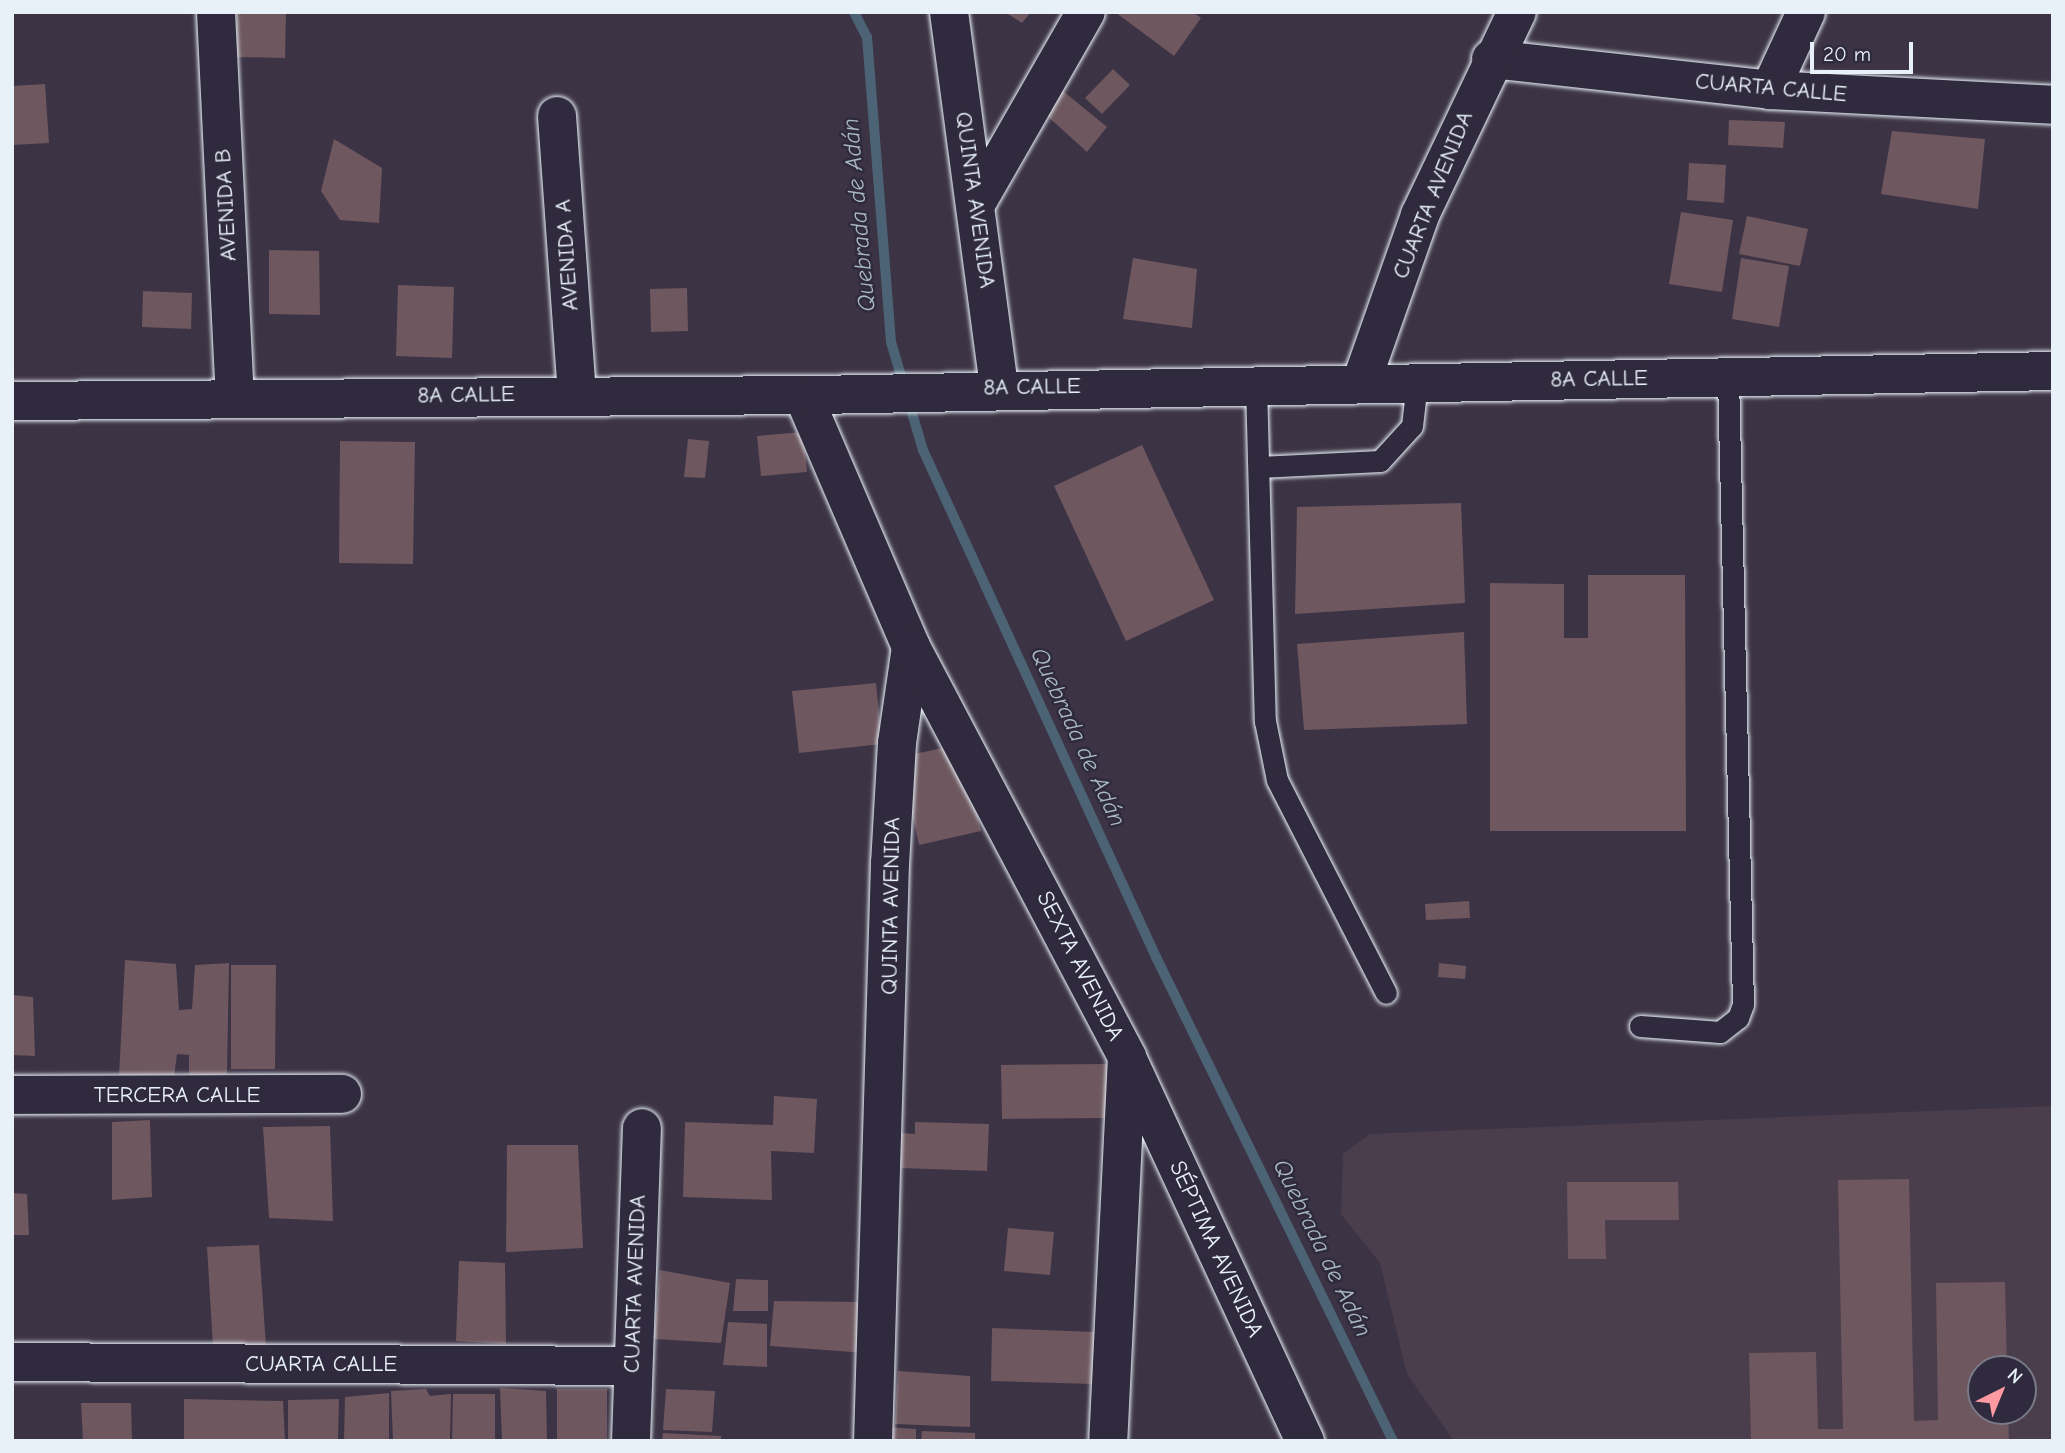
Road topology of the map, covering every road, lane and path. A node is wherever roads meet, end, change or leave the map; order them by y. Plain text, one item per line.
1 (216, 12) edge
2 (949, 12) edge
3 (1086, 12) edge
4 (1517, 12) edge
5 (1807, 12) edge
6 (1491, 59) junction
7 (1770, 90) junction
8 (2053, 105) edge
9 (557, 116) dead end
10 (977, 202) junction
11 (2053, 372) edge
12 (1728, 377) junction
13 (1361, 383) junction
14 (1417, 383) junction
15 (1255, 384) junction
16 (987, 388) junction
17 (577, 393) junction
18 (809, 395) junction
19 (235, 398) junction
20 (12, 401) edge
21 (1259, 467) junction
22 (911, 647) junction
23 (1386, 993) dead end
24 (1640, 1026) dead end
25 (1127, 1057) junction
26 (342, 1094) dead end
27 (12, 1095) edge
28 (642, 1128) dead end
29 (12, 1362) edge
30 (630, 1366) junction
31 (631, 1441) edge
32 (873, 1441) edge
33 (1108, 1441) edge
34 (1305, 1441) edge

1 - 19 street, AVENIDA B
2 - 10 street, QUINTA AVENIDA
3 - 10 street
4 - 6 street, CUARTA AVENIDA
5 - 7 street
6 - 7 street, CUARTA CALLE
6 - 13 street, CUARTA AVENIDA
7 - 8 street, CUARTA CALLE
9 - 17 street, AVENIDA A
10 - 16 street, QUINTA AVENIDA
11 - 12 street, 8A CALLE
12 - 14 street, 8A CALLE
12 - 24 lane
13 - 14 street, 8A CALLE
13 - 15 street, 8A CALLE
14 - 21 lane
15 - 16 street, 8A CALLE
15 - 21 lane
16 - 18 street, 8A CALLE
17 - 18 street, 8A CALLE
17 - 19 street, 8A CALLE
18 - 22 street
19 - 20 street, 8A CALLE
21 - 23 lane
22 - 25 street, SEXTA AVENIDA
22 - 32 street, QUINTA AVENIDA
25 - 33 street, SEXTA AVENIDA
25 - 34 street, SÉPTIMA AVENIDA
26 - 27 street, TERCERA CALLE
28 - 30 street, CUARTA AVENIDA
29 - 30 street, CUARTA CALLE
30 - 31 street, CUARTA AVENIDA

